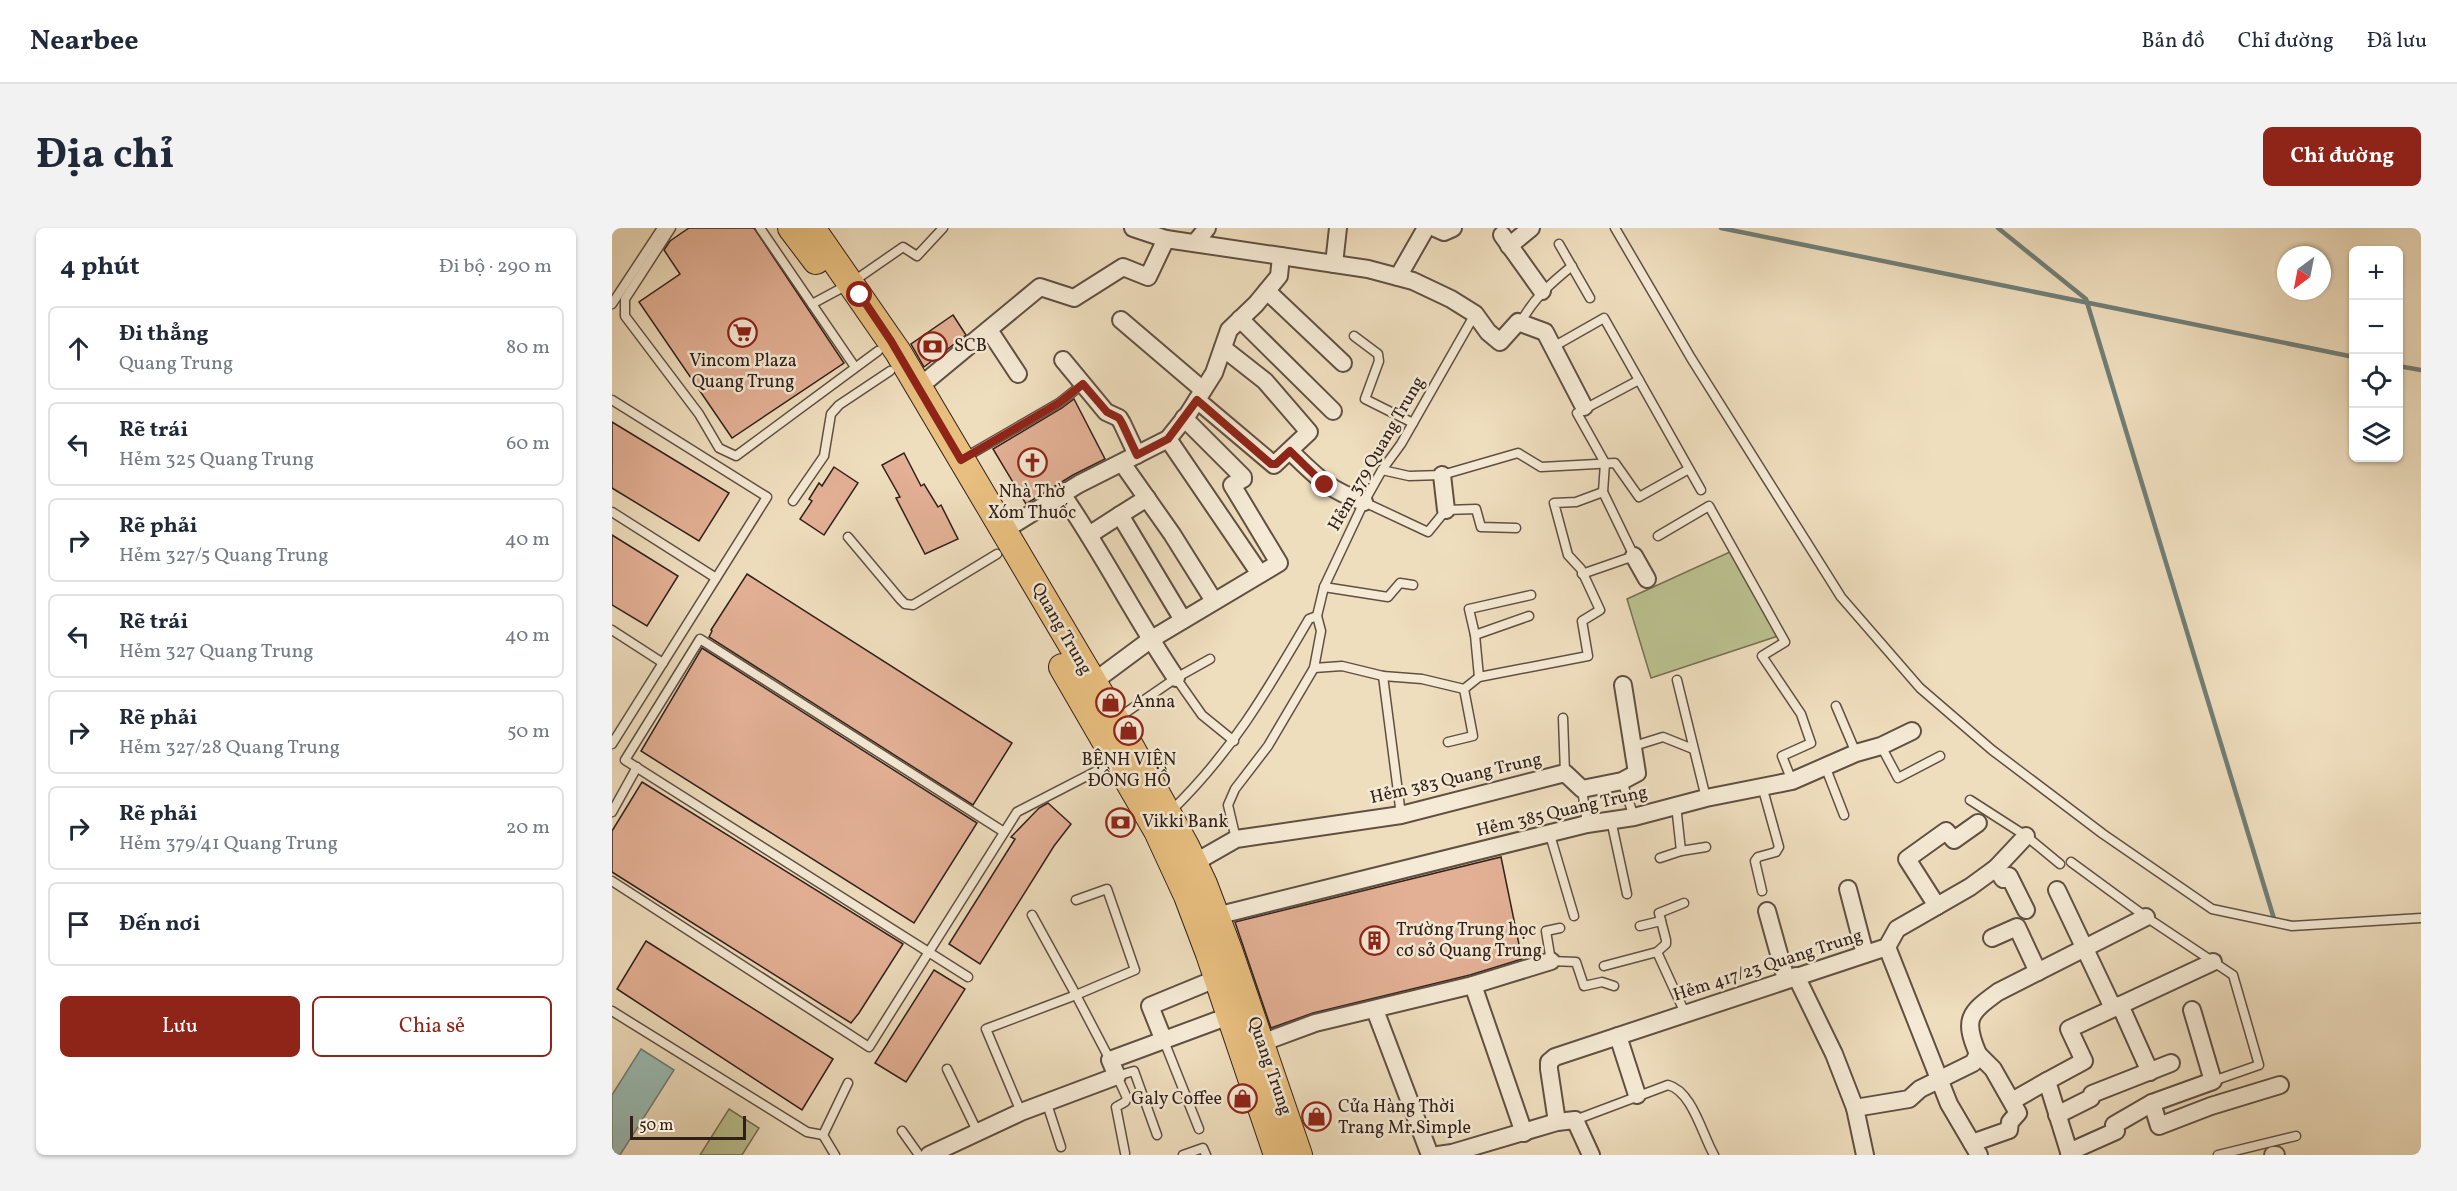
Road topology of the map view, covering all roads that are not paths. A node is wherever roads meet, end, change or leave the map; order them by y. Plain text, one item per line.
1 (662, 228) edge
2 (671, 228) edge
3 (760, 228) edge
4 (791, 228) edge
5 (812, 228) edge
6 (943, 228) edge
7 (1133, 228) edge
8 (1207, 228) edge
9 (1338, 228) edge
10 (1426, 228) edge
11 (1435, 228) edge
12 (1453, 228) edge
13 (1532, 228) edge
14 (1615, 228) edge
15 (1166, 239) junction
16 (1196, 243) junction
17 (1559, 243) dead end
18 (1281, 256) junction
19 (1334, 264) junction
20 (1572, 266) junction
21 (1398, 277) junction
22 (844, 287) junction
23 (1267, 291) junction
24 (1542, 291) junction
25 (1590, 298) dead end
26 (612, 304) edge
27 (812, 304) junction
28 (1475, 314) junction
29 (1240, 319) junction
30 (1121, 320) dead end
31 (1521, 322) junction
32 (989, 330) junction
33 (1354, 336) dead end
34 (1553, 347) junction
35 (1223, 348) junction
36 (887, 354) junction
37 (1063, 360) dead end
38 (1343, 363) dead end
39 (855, 367) junction
40 (1018, 374) dead end
41 (1639, 380) junction
42 (1083, 384) junction
43 (919, 387) junction
44 (1200, 395) junction
45 (612, 400) edge
46 (1584, 407) junction
47 (1334, 411) dead end
48 (1184, 418) junction
49 (1413, 423) junction
50 (1168, 439) junction
51 (1290, 451) junction
52 (1129, 459) junction
53 (961, 460) junction
54 (1605, 463) junction
55 (1689, 469) junction
56 (1382, 470) junction
57 (1442, 475) junction
58 (1701, 490) dead end
59 (1603, 492) junction
60 (1062, 494) junction
61 (1147, 498) junction
62 (792, 501) dead end
63 (1364, 502) junction
64 (1446, 510) junction
65 (612, 512) edge
66 (1120, 515) junction
67 (1516, 528) dead end
68 (1089, 535) junction
69 (1658, 536) dead end
70 (848, 537) dead end
71 (1000, 542) junction
72 (1634, 556) junction
73 (1260, 574) junction
74 (1582, 574) junction
75 (716, 578) junction
76 (1647, 579) dead end
77 (1413, 585) dead end
78 (1324, 587) junction
79 (1531, 595) dead end
80 (1214, 601) junction
81 (1317, 616) junction
82 (1529, 616) dead end
83 (1183, 620) junction
84 (612, 630) edge
85 (1475, 635) junction
86 (1150, 640) junction
87 (1210, 659) dead end
88 (663, 663) junction
89 (1314, 668) junction
90 (1383, 676) junction
91 (1479, 677) junction
92 (1176, 678) junction
93 (1677, 680) dead end
94 (1092, 683) junction
95 (1623, 685) dead end
96 (1464, 689) junction
97 (1836, 706) dead end
98 (1563, 718) dead end
99 (1116, 720) junction
100 (1912, 731) dead end
101 (1234, 741) junction
102 (1448, 742) dead end
103 (612, 744) edge
104 (1634, 746) junction
105 (1881, 746) junction
106 (1693, 749) junction
107 (1856, 753) junction
108 (1941, 756) dead end
109 (1117, 761) junction
110 (1825, 766) junction
111 (637, 767) junction
112 (1565, 773) junction
113 (1622, 781) junction
114 (1791, 781) junction
115 (1762, 786) junction
116 (1582, 789) junction
117 (1706, 798) junction
118 (1971, 800) dead end
119 (1676, 804) junction
120 (612, 812) edge
121 (1168, 814) junction
122 (1401, 815) junction
123 (1844, 815) dead end
124 (1634, 817) junction
125 (1611, 820) junction
126 (1978, 823) dead end
127 (1587, 824) junction
128 (1004, 832) junction
129 (1550, 835) junction
130 (2026, 836) junction
131 (1236, 839) junction
132 (1706, 847) dead end
133 (1681, 851) junction
134 (1660, 858) dead end
135 (2071, 862) dead end
136 (2060, 864) dead end
137 (1185, 867) junction
138 (1996, 868) junction
139 (612, 881) edge
140 (1848, 889) dead end
141 (2057, 890) dead end
142 (1762, 891) dead end
143 (1627, 894) dead end
144 (1076, 900) dead end
145 (1684, 903) dead end
146 (1937, 906) junction
147 (2026, 910) dead end
148 (1767, 911) dead end
149 (1032, 915) dead end
150 (1216, 916) junction
151 (1574, 916) dead end
152 (2146, 917) junction
153 (2421, 918) edge
154 (1661, 921) junction
155 (1640, 927) dead end
156 (1560, 928) dead end
157 (1992, 938) dead end
158 (1887, 947) junction
159 (2086, 948) junction
160 (929, 952) junction
161 (1657, 952) junction
162 (1865, 954) junction
163 (1551, 961) junction
164 (2213, 962) junction
165 (1604, 966) dead end
166 (2038, 972) junction
167 (968, 976) dead end
168 (1218, 978) junction
169 (1791, 978) junction
170 (1473, 986) junction
171 (1614, 986) dead end
172 (1076, 995) junction
173 (2117, 1007) junction
174 (1375, 1010) junction
175 (2192, 1010) dead end
176 (612, 1011) edge
177 (1685, 1013) junction
178 (1229, 1016) junction
179 (1618, 1036) junction
180 (1164, 1041) junction
181 (1261, 1043) junction
182 (1978, 1054) junction
183 (1110, 1060) junction
184 (2171, 1063) dead end
185 (947, 1069) dead end
186 (2150, 1072) junction
187 (1117, 1076) junction
188 (1939, 1080) junction
189 (2213, 1081) junction
190 (2047, 1082) junction
191 (848, 1083) dead end
192 (2280, 1085) dead end
193 (1636, 1095) junction
194 (2012, 1101) junction
195 (2152, 1103) junction
196 (1047, 1104) junction
197 (1854, 1108) junction
198 (1021, 1112) junction
199 (2057, 1115) junction
200 (1575, 1120) junction
201 (1557, 1122) junction
202 (1199, 1129) dead end
203 (902, 1131) dead end
204 (978, 1132) junction
205 (1524, 1132) junction
206 (823, 1135) junction
207 (1157, 1135) dead end
208 (2296, 1136) dead end
209 (1061, 1147) dead end
210 (1976, 1149) edge
211 (1125, 1153) dead end
212 (1448, 1154) edge
213 (2069, 1154) edge
214 (835, 1155) edge
215 (919, 1155) edge
216 (929, 1155) edge
217 (1183, 1155) edge
218 (1206, 1155) edge
219 (1277, 1155) edge
220 (1299, 1155) edge
221 (1430, 1155) edge
222 (1592, 1155) edge
223 (1714, 1155) edge
224 (1865, 1155) edge
225 (2218, 1155) edge

1 - 26 lane
2 - 39 lane
3 - 27 lane
4 - 22 main road, Quang Trung
5 - 22 main road, Quang Trung
6 - 22 lane
7 - 15 street
8 - 16 street
9 - 19 street
10 - 21 street
11 - 12 street
13 - 24 street
14 - 153 lane
15 - 16 street
15 - 32 street
16 - 18 street
17 - 20 lane
18 - 19 street
18 - 23 street
19 - 21 street
20 - 24 lane
20 - 25 lane
21 - 28 street
22 - 27 lane
22 - 36 main road, Quang Trung
23 - 29 street
23 - 38 street
24 - 31 lane
27 - 39 lane
28 - 31 street
28 - 49 lane, Hẻm 379 Quang Trung
29 - 35 street
29 - 47 street
30 - 44 street
31 - 34 street
32 - 40 street
32 - 43 street
33 - 49 lane
34 - 41 lane
34 - 46 street
35 - 44 street
35 - 51 street
36 - 39 lane
36 - 43 main road, Quang Trung
36 - 62 lane
36 - 71 main road, Quang Trung
37 - 42 street
41 - 46 lane
41 - 55 lane
42 - 52 street
42 - 53 lane
43 - 53 main road, Quang Trung
44 - 48 street
44 - 51 street
45 - 75 lane
46 - 54 lane
48 - 50 street
48 - 73 street
49 - 56 lane, Hẻm 379 Quang Trung
50 - 52 street
50 - 73 street
51 - 63 street
52 - 60 street
52 - 61 street
53 - 71 main road, Quang Trung
54 - 55 lane
54 - 57 lane
54 - 59 lane
55 - 58 lane
56 - 57 lane
56 - 63 lane, Hẻm 379 Quang Trung
57 - 64 street
59 - 72 lane
59 - 74 lane
60 - 68 street
60 - 71 street
61 - 66 street
61 - 80 street
63 - 64 lane
63 - 78 lane, Hẻm 379 Quang Trung
64 - 67 lane
65 - 75 lane
66 - 68 street
66 - 83 street
68 - 86 street
69 - 114 lane
70 - 71 lane
71 - 94 main road, Quang Trung
71 - 109 main road, Quang Trung
72 - 74 lane
72 - 76 street
73 - 80 street
74 - 91 lane
75 - 88 lane
77 - 78 lane
78 - 81 lane, Hẻm 379 Quang Trung
79 - 85 lane
80 - 83 street
81 - 89 lane
81 - 101 lane, Hẻm 379 Quang Trung
82 - 85 lane
83 - 86 street
84 - 88 lane
85 - 91 lane
86 - 92 street
86 - 94 street
87 - 92 lane
88 - 103 lane
89 - 90 lane
89 - 131 lane
90 - 96 lane
90 - 122 lane
91 - 96 lane
92 - 99 lane
92 - 101 lane
93 - 106 lane
94 - 99 main road, Quang Trung
95 - 104 street
96 - 102 lane
97 - 107 lane
98 - 112 lane
99 - 121 main road, Quang Trung
100 - 105 street, Hẻm 385 Quang Trung
101 - 121 lane, Hẻm 379 Quang Trung
104 - 106 lane
104 - 113 street
105 - 107 street, Hẻm 385 Quang Trung
105 - 108 lane
106 - 117 lane
107 - 110 street, Hẻm 385 Quang Trung
109 - 128 lane
109 - 137 main road, Quang Trung
110 - 114 street, Hẻm 385 Quang Trung
110 - 123 lane
111 - 120 lane
111 - 128 lane
111 - 160 lane
112 - 116 street, Hẻm 383 Quang Trung
112 - 122 street, Hẻm 383 Quang Trung
113 - 116 street
113 - 124 lane
114 - 115 street, Hẻm 385 Quang Trung
115 - 117 street, Hẻm 385 Quang Trung
115 - 142 lane
116 - 127 lane
117 - 119 street, Hẻm 385 Quang Trung
118 - 130 lane
119 - 124 street, Hẻm 385 Quang Trung
119 - 133 lane
121 - 137 main road, Quang Trung
122 - 131 street, Hẻm 383 Quang Trung
124 - 125 street, Hẻm 385 Quang Trung
125 - 127 street, Hẻm 385 Quang Trung
125 - 143 lane
126 - 146 street
127 - 129 street, Hẻm 385 Quang Trung
128 - 160 lane
129 - 150 street, Hẻm 385 Quang Trung
129 - 151 lane
130 - 136 lane
130 - 138 street, Hẻm 417/23 Quang Trung
131 - 137 street, Hẻm 383 Quang Trung
132 - 133 lane
133 - 134 lane
135 - 152 lane
137 - 150 main road, Quang Trung
137 - 168 main road, Quang Trung
138 - 146 street, Hẻm 417/23 Quang Trung
138 - 147 street
139 - 160 lane
140 - 162 street
141 - 159 street
144 - 172 lane
145 - 154 lane
146 - 158 street, Hẻm 417/23 Quang Trung
148 - 169 street
149 - 172 lane
150 - 181 main road, Quang Trung
152 - 159 street
152 - 164 lane
154 - 155 lane
154 - 161 lane
156 - 163 lane
157 - 166 street
158 - 162 street, Hẻm 417/23 Quang Trung
158 - 188 street
159 - 166 street
159 - 173 street
160 - 167 lane
161 - 165 lane
161 - 177 lane
162 - 169 street, Hẻm 417/23 Quang Trung
163 - 170 street
163 - 171 lane
164 - 173 street
164 - 189 lane
166 - 182 street
168 - 178 main road, Quang Trung
168 - 180 street
169 - 177 street, Hẻm 417/23 Quang Trung
169 - 197 street
170 - 174 street
170 - 205 street
172 - 183 lane
172 - 198 lane
173 - 186 street
173 - 190 street
174 - 181 street
174 - 221 street
175 - 189 street
176 - 206 lane
177 - 179 street, Hẻm 417/23 Quang Trung
178 - 180 street
178 - 219 main road, Quang Trung
179 - 193 street
179 - 201 street, Hẻm 417/23 Quang Trung
180 - 183 street
180 - 202 lane
181 - 220 main road, Quang Trung
182 - 188 street
182 - 194 street
183 - 187 street
184 - 186 street
185 - 204 lane
186 - 199 street
187 - 196 street
187 - 207 lane
187 - 211 lane
188 - 197 street
188 - 210 street
189 - 195 street
190 - 194 street
190 - 199 street
191 - 206 lane
192 - 195 street
193 - 200 lane
193 - 223 lane
194 - 210 street
195 - 213 street
196 - 198 street
196 - 209 lane
197 - 224 street
198 - 204 street
199 - 213 street
200 - 201 street
200 - 222 street
201 - 205 street
203 - 215 lane
204 - 216 street
205 - 212 street
206 - 214 lane
208 - 225 lane
217 - 218 lane

